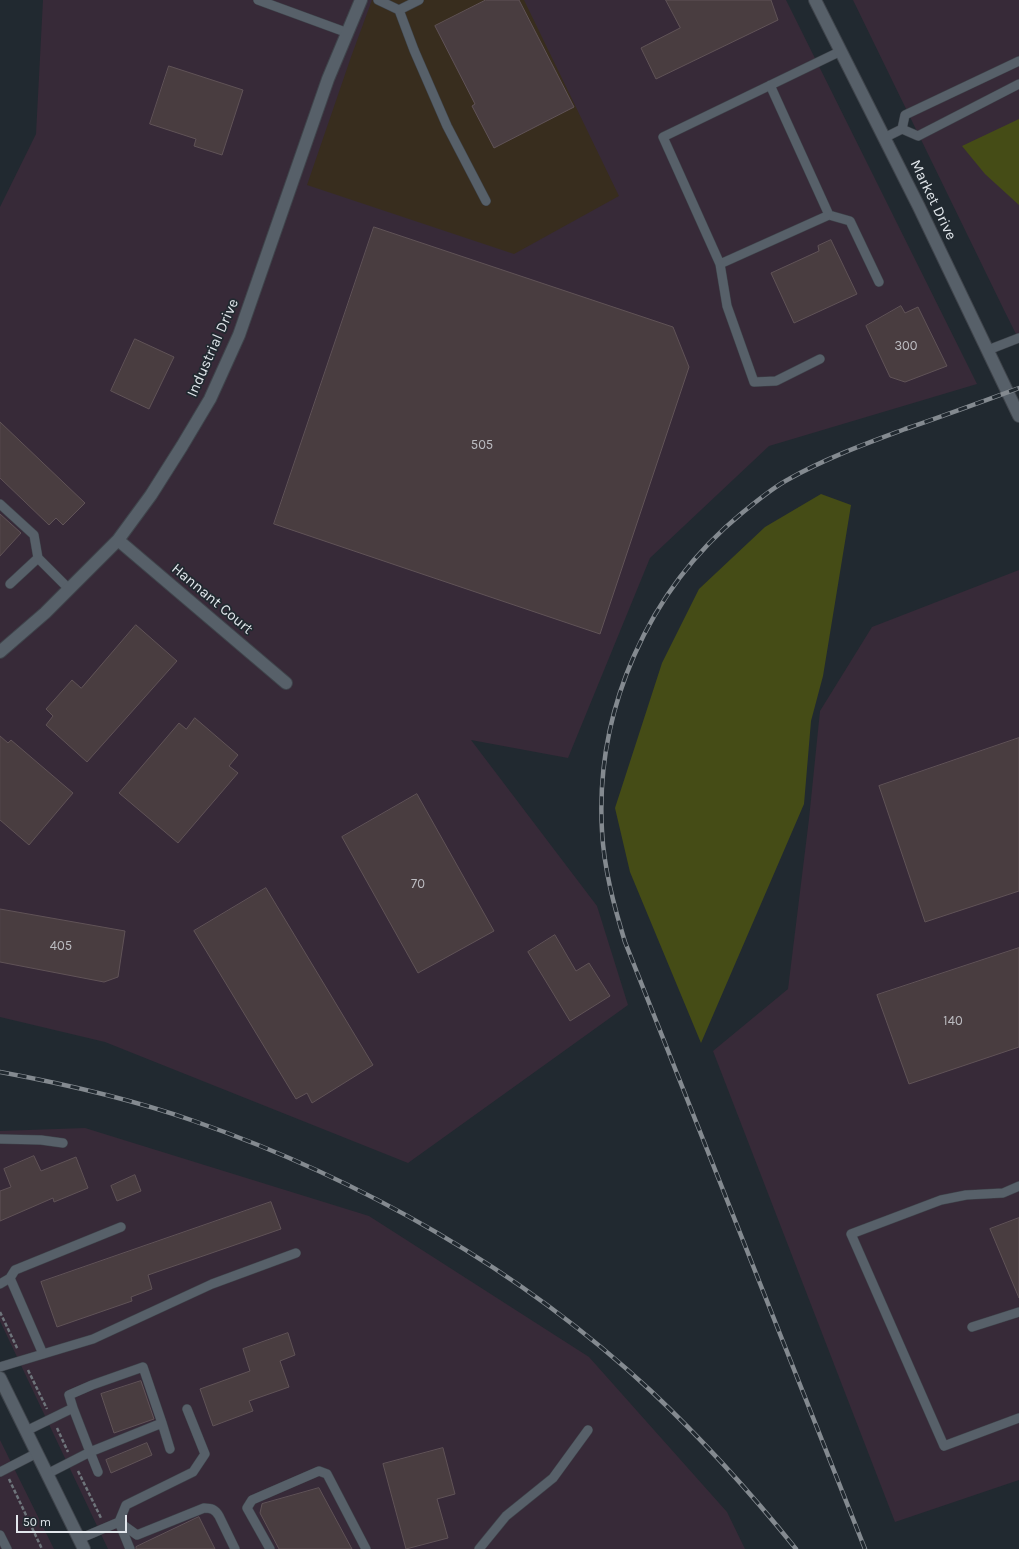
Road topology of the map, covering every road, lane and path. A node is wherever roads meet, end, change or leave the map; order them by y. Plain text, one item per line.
1 (258, 0) edge
2 (361, 0) edge
3 (378, 0) edge
4 (419, 0) edge
5 (815, 0) edge
6 (398, 10) junction
7 (348, 33) junction
8 (841, 52) junction
9 (1019, 61) edge
10 (1019, 84) edge
11 (770, 85) junction
12 (902, 129) junction
13 (884, 138) junction
14 (486, 201) dead end
15 (829, 215) junction
16 (720, 264) junction
17 (879, 282) dead end
18 (1019, 338) edge
19 (988, 350) junction
20 (820, 359) dead end
21 (1019, 416) edge
22 (0, 504) edge
23 (118, 540) junction
24 (38, 558) junction
25 (10, 584) dead end
26 (69, 589) junction
27 (0, 652) edge
28 (286, 683) dead end
29 (0, 1139) edge
30 (63, 1143) dead end
31 (1019, 1186) edge
32 (121, 1227) dead end
33 (296, 1253) dead end
34 (10, 1278) junction
35 (0, 1284) edge
36 (0, 1312) edge
37 (1019, 1312) edge
38 (972, 1327) dead end
39 (43, 1354) junction
40 (24, 1360) junction
41 (0, 1366) edge
42 (0, 1378) edge
43 (73, 1408) junction
44 (187, 1409) dead end
45 (52, 1418) junction
46 (1019, 1418) edge
47 (162, 1423) junction
48 (588, 1430) dead end
49 (26, 1432) junction
50 (170, 1449) dead end
51 (90, 1452) junction
52 (37, 1453) junction
53 (73, 1461) junction
54 (2, 1470) edge
55 (98, 1472) dead end
56 (47, 1474) junction
57 (119, 1522) junction
58 (106, 1528) junction
59 (0, 1535) edge
60 (82, 1544) edge
61 (7, 1549) edge
62 (42, 1549) edge
63 (130, 1549) edge
64 (235, 1549) edge
65 (270, 1549) edge
66 (366, 1549) edge
67 (479, 1549) edge

1 - 7 lane
2 - 7 street, Industrial Drive
3 - 6 lane
4 - 6 lane
5 - 8 street, Market Drive
6 - 14 lane
7 - 23 street, Industrial Drive
8 - 11 lane
8 - 13 street, Market Drive
9 - 12 lane
10 - 12 lane
11 - 15 lane
11 - 16 lane
12 - 13 lane
13 - 19 street, Market Drive
15 - 16 lane
15 - 17 lane
16 - 20 lane
18 - 19 lane
19 - 21 street, Market Drive
22 - 24 lane
23 - 26 street, Industrial Drive
23 - 28 street, Hannant Court
24 - 25 lane
24 - 26 lane
26 - 27 street, Industrial Drive
29 - 30 lane
31 - 46 lane
32 - 34 lane
33 - 39 lane
34 - 35 lane
34 - 39 lane
36 - 40 path
37 - 38 lane
39 - 40 lane
40 - 41 lane
40 - 45 path
42 - 49 street
43 - 45 lane
43 - 47 lane
43 - 51 lane
44 - 57 lane
45 - 49 lane
45 - 53 path
47 - 50 lane
47 - 51 lane
48 - 67 lane
49 - 52 street
51 - 53 lane
51 - 55 lane
52 - 54 lane
52 - 56 street
53 - 56 lane
53 - 58 path
54 - 62 path
56 - 60 street
57 - 58 lane
57 - 63 lane
57 - 64 lane
58 - 60 lane
59 - 61 lane
65 - 66 lane

